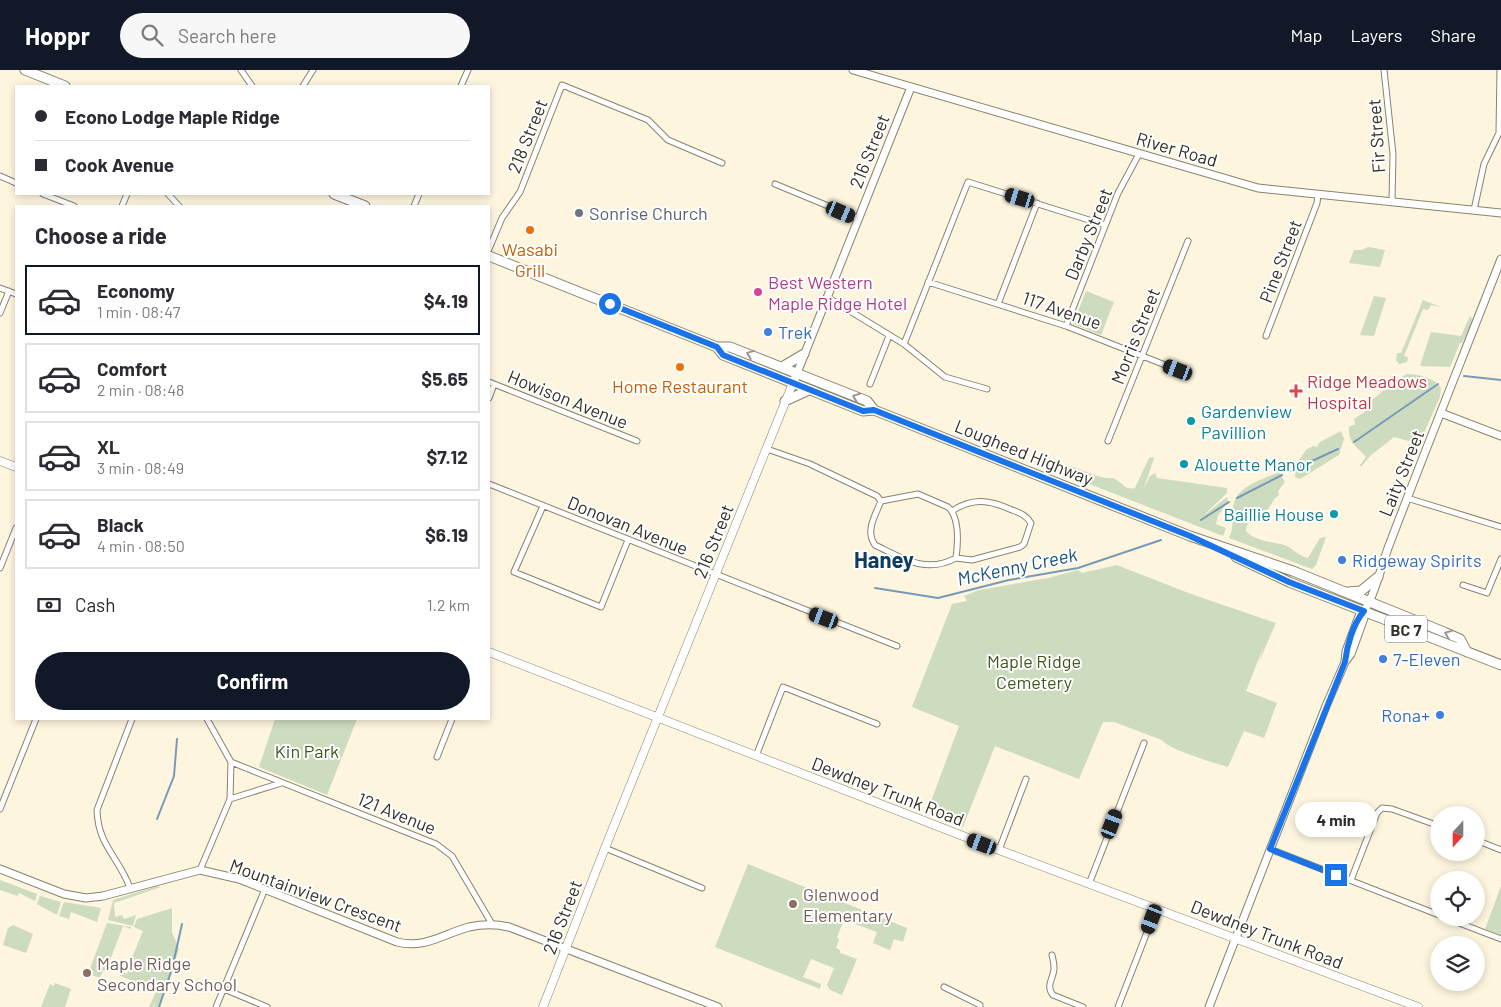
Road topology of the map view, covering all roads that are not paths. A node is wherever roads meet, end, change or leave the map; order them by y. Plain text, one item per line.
1 (25, 70) edge
2 (241, 70) edge
3 (313, 70) edge
4 (468, 70) edge
5 (853, 70) edge
6 (1384, 70) edge
7 (1500, 70) edge
8 (62, 85) edge
9 (251, 85) edge
10 (304, 85) edge
11 (461, 85) edge
12 (911, 87) junction
13 (1139, 154) junction
14 (722, 163) dead end
15 (0, 176) edge
16 (15, 183) edge
17 (774, 184) dead end
18 (46, 195) edge
19 (169, 195) edge
20 (337, 195) edge
21 (1318, 195) junction
22 (1392, 201) junction
23 (1037, 203) junction
24 (71, 205) edge
25 (178, 205) edge
26 (362, 205) edge
27 (1474, 210) junction
28 (1501, 213) edge
29 (857, 218) junction
30 (1105, 225) junction
31 (1188, 241) dead end
32 (490, 247) edge
33 (490, 256) edge
34 (1501, 259) edge
35 (928, 282) junction
36 (0, 288) edge
37 (8, 291) junction
38 (15, 294) edge
39 (826, 297) junction
40 (998, 304) junction
41 (0, 313) edge
42 (1066, 326) junction
43 (889, 336) junction
44 (1266, 336) dead end
45 (904, 344) junction
46 (717, 347) junction
47 (804, 354) junction
48 (1142, 356) junction
49 (782, 367) junction
50 (1183, 372) dead end
51 (797, 373) junction
52 (492, 383) edge
53 (792, 384) junction
54 (870, 384) dead end
55 (987, 389) dead end
56 (809, 390) junction
57 (786, 402) junction
58 (874, 410) junction
59 (1441, 413) junction
60 (1501, 436) edge
61 (637, 440) dead end
62 (1108, 441) dead end
63 (767, 449) junction
64 (0, 460) edge
65 (15, 467) edge
66 (490, 484) edge
67 (1407, 498) junction
68 (881, 501) junction
69 (543, 506) junction
70 (952, 510) junction
71 (1501, 527) edge
72 (15, 530) edge
73 (1190, 536) junction
74 (628, 540) junction
75 (956, 558) junction
76 (1501, 559) edge
77 (0, 568) edge
78 (716, 576) junction
79 (1378, 578) junction
80 (1463, 585) dead end
81 (1344, 592) junction
82 (1368, 602) junction
83 (1364, 613) junction
84 (897, 646) dead end
85 (490, 652) edge
86 (1467, 652) junction
87 (1501, 665) edge
88 (657, 717) junction
89 (36, 720) edge
90 (132, 720) edge
91 (209, 720) edge
92 (452, 720) edge
93 (877, 724) dead end
94 (1144, 743) dead end
95 (756, 756) junction
96 (437, 757) dead end
97 (231, 762) junction
98 (1026, 779) dead end
99 (281, 783) junction
100 (230, 799) junction
101 (0, 809) edge
102 (1430, 823) edge
103 (1485, 844) edge
104 (605, 848) junction
105 (1270, 849) junction
106 (999, 850) junction
107 (1501, 850) edge
108 (0, 869) edge
109 (200, 870) junction
110 (1351, 880) junction
111 (1089, 884) junction
112 (130, 888) junction
113 (702, 888) dead end
114 (265, 889) junction
115 (1156, 909) junction
116 (1430, 911) edge
117 (492, 924) junction
118 (1467, 926) edge
119 (1236, 938) junction
120 (1501, 939) edge
121 (567, 948) junction
122 (1052, 955) dead end
123 (944, 987) dead end
124 (224, 990) junction
125 (980, 1006) edge
126 (216, 1007) edge
127 (267, 1007) edge
128 (543, 1007) edge
129 (718, 1007) edge
130 (1083, 1007) edge
131 (1118, 1007) edge
132 (1209, 1007) edge
133 (1418, 1007) edge

1 - 8 highway
2 - 9 street
3 - 10 street
4 - 11 street
5 - 12 street, River Road
6 - 22 street, Fir Street
7 - 27 street
12 - 13 street, River Road
12 - 29 street, 216 Street
13 - 21 street, River Road
13 - 30 street, Darby Street
14 - 32 street, 218 Street
15 - 16 street
17 - 29 street
18 - 24 street
19 - 25 street
20 - 26 highway
21 - 22 street, River Road
21 - 44 street, Pine Street
22 - 27 street, River Road
23 - 30 street
23 - 35 street
23 - 40 street
27 - 28 street, River Road
29 - 39 street, 216 Street
30 - 42 street, Darby Street
31 - 48 street, Morris Street
33 - 46 highway, Lougheed Highway / BC 7
34 - 59 street, Laity Street
35 - 40 street, 117 Avenue
35 - 45 street
36 - 37 street
37 - 38 street
37 - 41 street
39 - 43 street
39 - 47 street, 216 Street
40 - 42 street, 117 Avenue
42 - 48 street, 117 Avenue
43 - 45 street
43 - 54 street
45 - 55 street
49 -> 46 highway, Lougheed Highway / BC 7
46 - 53 highway, Lougheed Highway / BC 7
47 - 49 highway
47 - 51 street, 216 Street
48 - 50 street, 117 Avenue
48 - 62 street, Morris Street
49 - 51 highway, Lougheed Highway / BC 7
51 - 53 main road, 216 Street
58 -> 51 highway, Lougheed Highway / BC 7
52 - 61 street, Howison Avenue
53 - 56 highway, Lougheed Highway / BC 7
53 - 57 main road, 216 Street
56 - 57 highway
56 - 58 highway, Lougheed Highway / BC 7
57 - 63 main road, 216 Street
58 - 73 highway, Lougheed Highway / BC 7
59 - 60 street
59 - 67 street, Laity Street
63 - 68 street
63 - 78 main road, 216 Street
64 - 65 main road
66 - 69 street, Donovan Avenue
67 - 71 street
67 - 79 street, Laity Street
68 - 70 street
68 - 75 street
69 - 74 street, Donovan Avenue
69 - 74 street
70 - 75 street
70 - 75 street
72 - 77 street
73 - 81 highway, Lougheed Highway / BC 7
73 - 83 highway, Lougheed Highway / BC 7
74 - 78 street, Donovan Avenue
76 - 80 street
78 - 84 street, Donovan Avenue
78 - 88 main road, 216 Street
79 - 81 highway
79 - 82 street, Laity Street
81 - 82 highway, Lougheed Highway / BC 7
82 - 83 street, Laity Street
86 -> 82 highway, Lougheed Highway / BC 7
83 - 86 highway, Lougheed Highway / BC 7
83 - 105 street, Laity Street
85 - 88 main road, Dewdney Trunk Road
86 - 87 highway, Lougheed Highway / BC 7
88 - 95 main road, Dewdney Trunk Road
88 - 104 main road, 216 Street
89 - 101 street
90 - 112 street
91 - 97 street
92 - 96 street
93 - 95 street
94 - 111 street
95 - 106 main road, Dewdney Trunk Road
97 - 99 street, 121 Avenue
97 - 100 street
98 - 106 street
99 - 100 street
99 - 117 street, 121 Avenue
100 - 109 street
102 - 110 street
103 - 107 street
104 - 113 street
104 - 121 main road, 216 Street
105 - 110 street
105 - 119 street, Laity Street
106 - 111 main road, Dewdney Trunk Road
108 - 112 street, Mountainview Crescent
109 - 112 street, Mountainview Crescent
109 - 114 street, Mountainview Crescent
110 - 116 street
111 - 115 main road, Dewdney Trunk Road
114 - 117 street, Mountainview Crescent
114 - 124 street
115 - 119 main road, Dewdney Trunk Road
115 - 131 street
117 - 121 street
118 - 120 street
119 - 132 street, Laity Street
119 - 133 main road, Dewdney Trunk Road
121 - 128 main road, 216 Street
121 - 129 street
122 - 130 street
123 - 125 street
124 - 126 street
124 - 127 street

